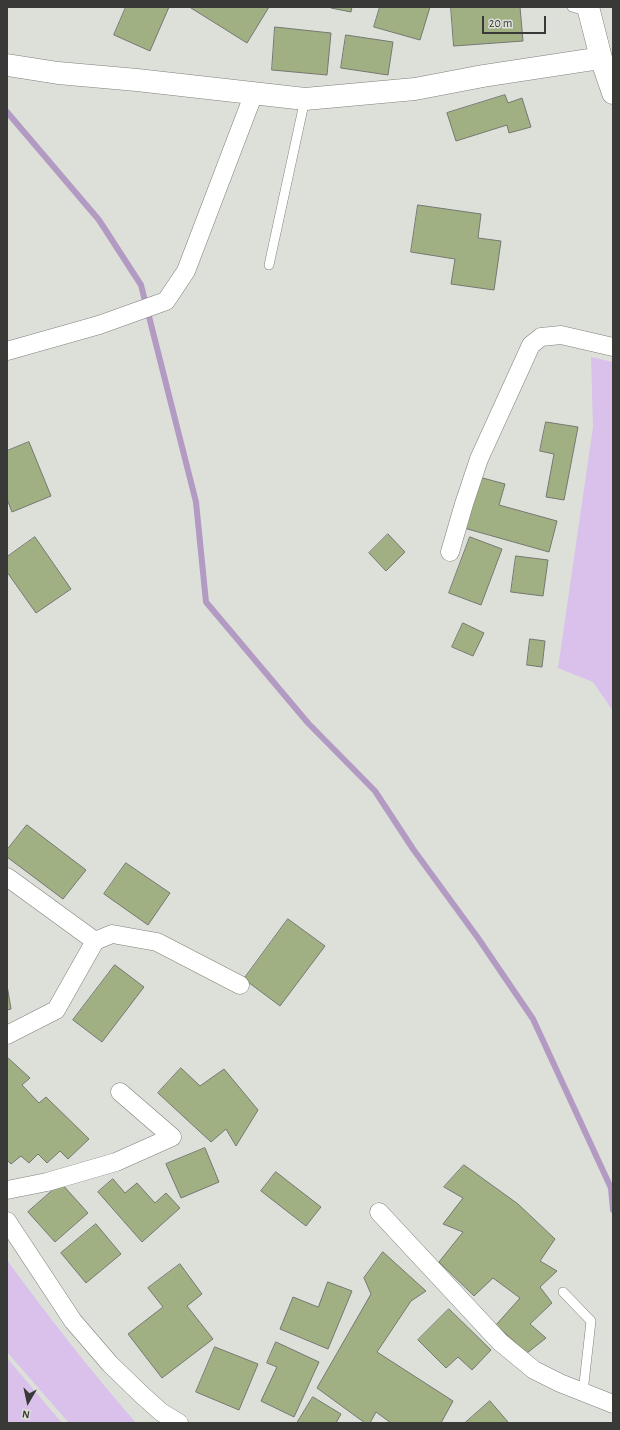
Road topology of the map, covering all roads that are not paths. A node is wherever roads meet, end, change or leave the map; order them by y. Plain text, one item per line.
1 (583, 9) edge
2 (601, 58) junction
3 (7, 65) edge
4 (254, 93) junction
5 (613, 93) edge
6 (305, 99) junction
7 (269, 265) dead end
8 (613, 347) edge
9 (7, 351) edge
10 (450, 552) dead end
11 (7, 877) edge
12 (95, 941) junction
13 (240, 985) dead end
14 (7, 1035) edge
15 (120, 1092) dead end
16 (7, 1190) edge
17 (379, 1212) dead end
18 (7, 1221) edge
19 (563, 1292) dead end
20 (583, 1392) junction
21 (613, 1404) edge
22 (179, 1423) edge

1 - 2 street
2 - 5 street
2 - 6 street
3 - 4 street
4 - 6 street
4 - 9 street
6 - 7 lane
8 - 10 street
11 - 12 street
12 - 13 street
12 - 14 street
15 - 16 street
17 - 20 street
18 - 22 street
19 - 20 lane
20 - 21 street

